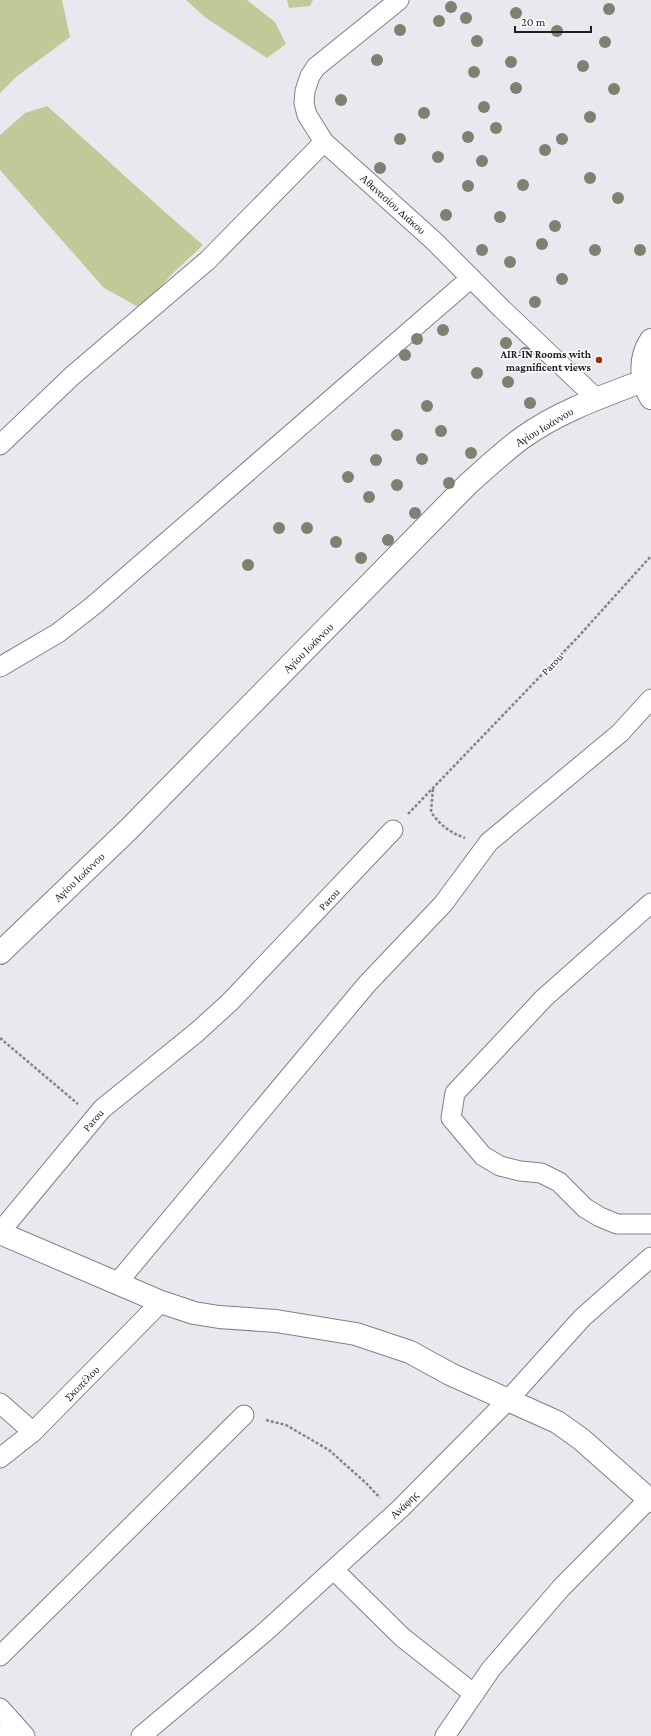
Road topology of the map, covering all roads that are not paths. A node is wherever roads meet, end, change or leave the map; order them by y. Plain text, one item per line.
1 (399, 0) edge
2 (324, 142) junction
3 (471, 278) junction
4 (651, 340) edge
5 (647, 390) edge
6 (597, 398) junction
7 (0, 446) edge
8 (0, 667) edge
9 (651, 699) edge
10 (393, 830) road end
11 (651, 903) edge
12 (0, 953) edge
13 (651, 1224) edge
14 (0, 1232) edge
15 (651, 1257) edge
16 (118, 1282) junction
17 (161, 1302) junction
18 (509, 1399) junction
19 (0, 1403) edge
20 (244, 1415) road end
21 (33, 1432) junction
22 (0, 1458) edge
23 (650, 1500) edge
24 (334, 1570) junction
25 (0, 1656) edge
26 (474, 1694) junction
27 (0, 1708) edge
28 (13, 1732) edge
29 (141, 1736) edge
30 (445, 1736) edge

1 - 2 street, Αθανασίου Διάκου
2 - 3 street, Αθανασίου Διάκου
2 - 7 street
3 - 6 street, Αθανασίου Διάκου
3 - 8 street
4 - 5 street
5 - 6 street, Αγίου Ιωάννου
6 - 12 street, Αγίου Ιωάννου
9 - 16 street
10 - 14 street, Parou
11 - 13 street
14 - 16 street
15 - 18 street, Ανάφης
16 - 17 street
17 - 18 street
17 - 21 street, Σκοπέλου
18 - 23 street
18 - 24 street, Ανάφης
19 - 21 street
20 - 25 street
21 - 22 street, Σκοπέλου
23 - 26 street
24 - 26 street
24 - 29 street, Ανάφης
26 - 30 street
27 - 28 street

